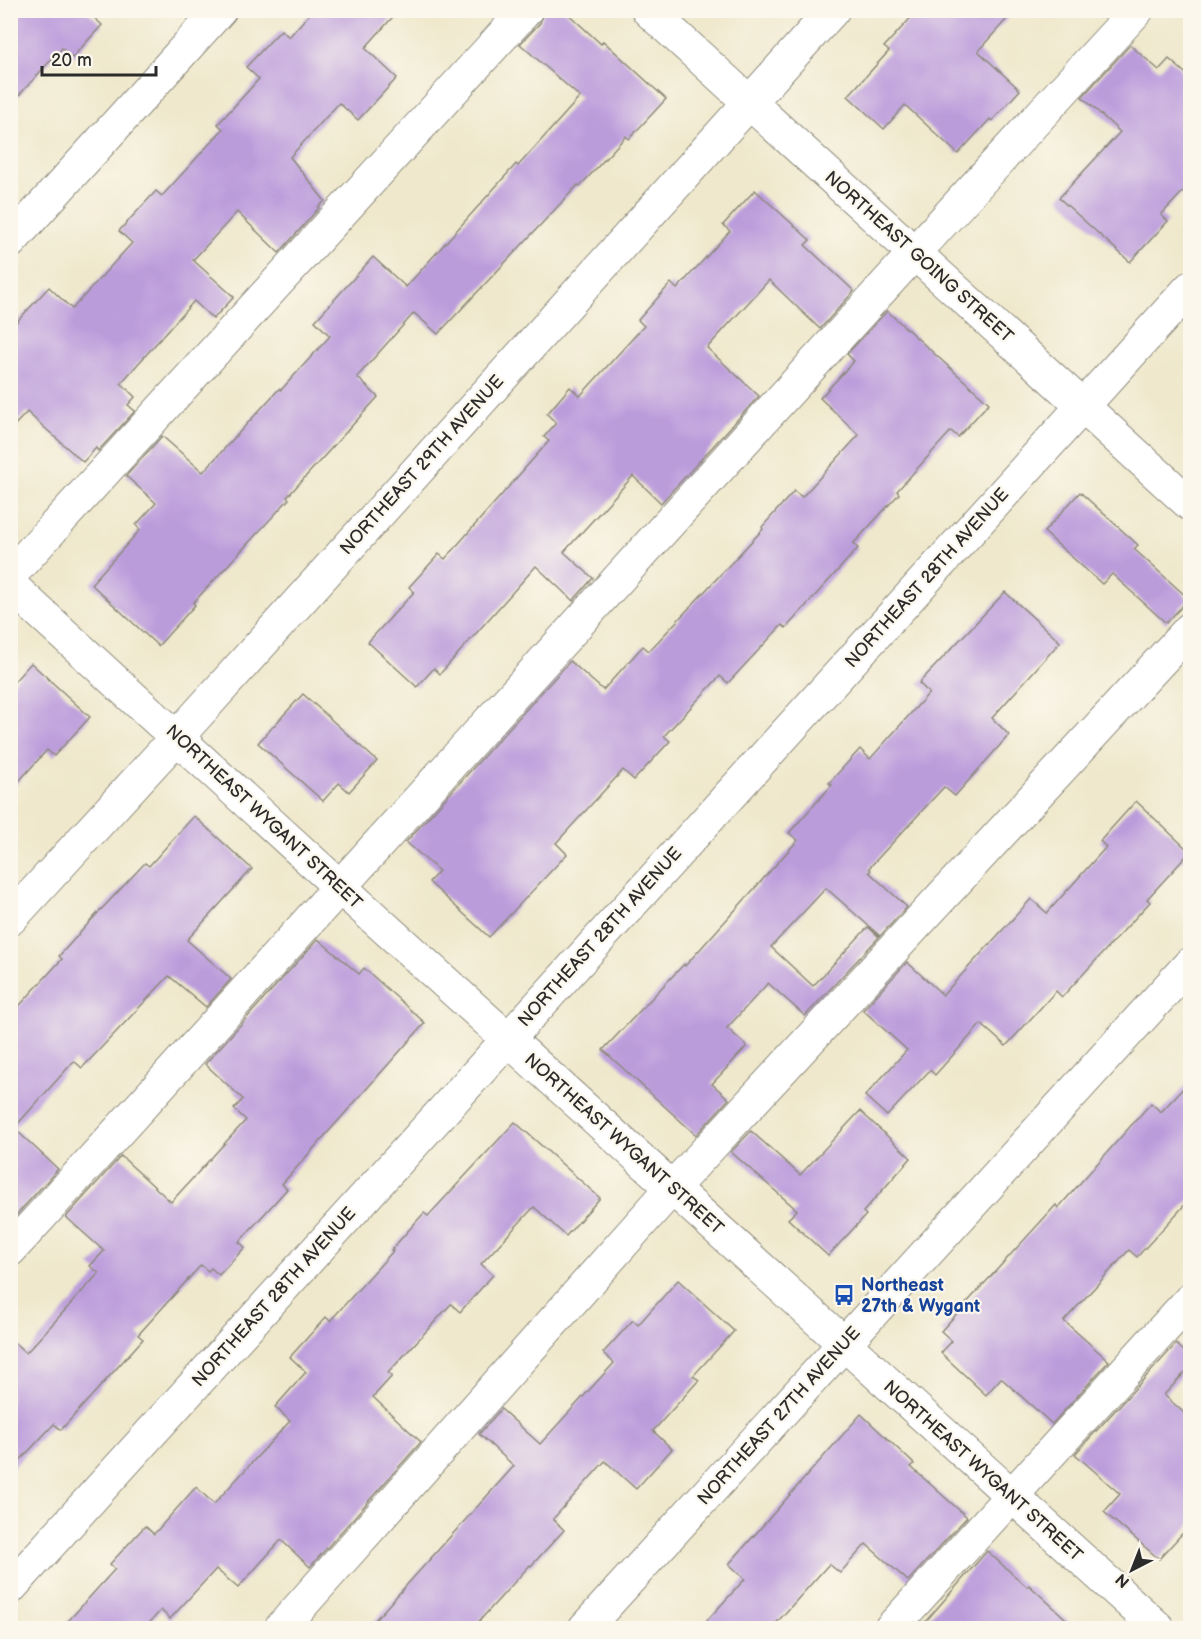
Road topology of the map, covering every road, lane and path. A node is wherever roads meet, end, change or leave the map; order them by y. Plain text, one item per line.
1 (220, 10) edge
2 (526, 10) edge
3 (648, 10) edge
4 (833, 10) edge
5 (1137, 10) edge
6 (750, 102) junction
7 (10, 242) edge
8 (914, 252) junction
9 (1191, 288) edge
10 (1083, 406) junction
11 (1191, 504) edge
12 (10, 575) edge
13 (10, 585) edge
14 (1191, 629) edge
15 (177, 737) junction
16 (340, 888) junction
17 (10, 919) edge
18 (1191, 964) edge
19 (508, 1038) junction
20 (672, 1188) junction
21 (10, 1250) edge
22 (1191, 1300) edge
23 (843, 1345) junction
24 (1012, 1496) junction
25 (10, 1588) edge
26 (281, 1629) edge
27 (585, 1629) edge
28 (891, 1629) edge
29 (1158, 1629) edge

1 - 7 street
2 - 12 street
3 - 6 street, NORTHEAST GOING STREET
4 - 6 street, NORTHEAST 29TH AVENUE
5 - 8 street
6 - 8 street, NORTHEAST GOING STREET
6 - 15 street, NORTHEAST 29TH AVENUE
8 - 10 street, NORTHEAST GOING STREET
8 - 16 street
9 - 10 street, NORTHEAST 28TH AVENUE
10 - 11 street, NORTHEAST GOING STREET
10 - 19 street, NORTHEAST 28TH AVENUE
13 - 15 street, NORTHEAST WYGANT STREET
14 - 20 street
15 - 16 street, NORTHEAST WYGANT STREET
15 - 17 street, NORTHEAST 29TH AVENUE
16 - 19 street, NORTHEAST WYGANT STREET
16 - 21 street
18 - 23 street, NORTHEAST 27TH AVENUE
19 - 20 street, NORTHEAST WYGANT STREET
19 - 25 street, NORTHEAST 28TH AVENUE
20 - 23 street, NORTHEAST WYGANT STREET
20 - 26 street
22 - 24 street
23 - 24 street, NORTHEAST WYGANT STREET
23 - 27 street, NORTHEAST 27TH AVENUE
24 - 28 street
24 - 29 street, NORTHEAST WYGANT STREET

